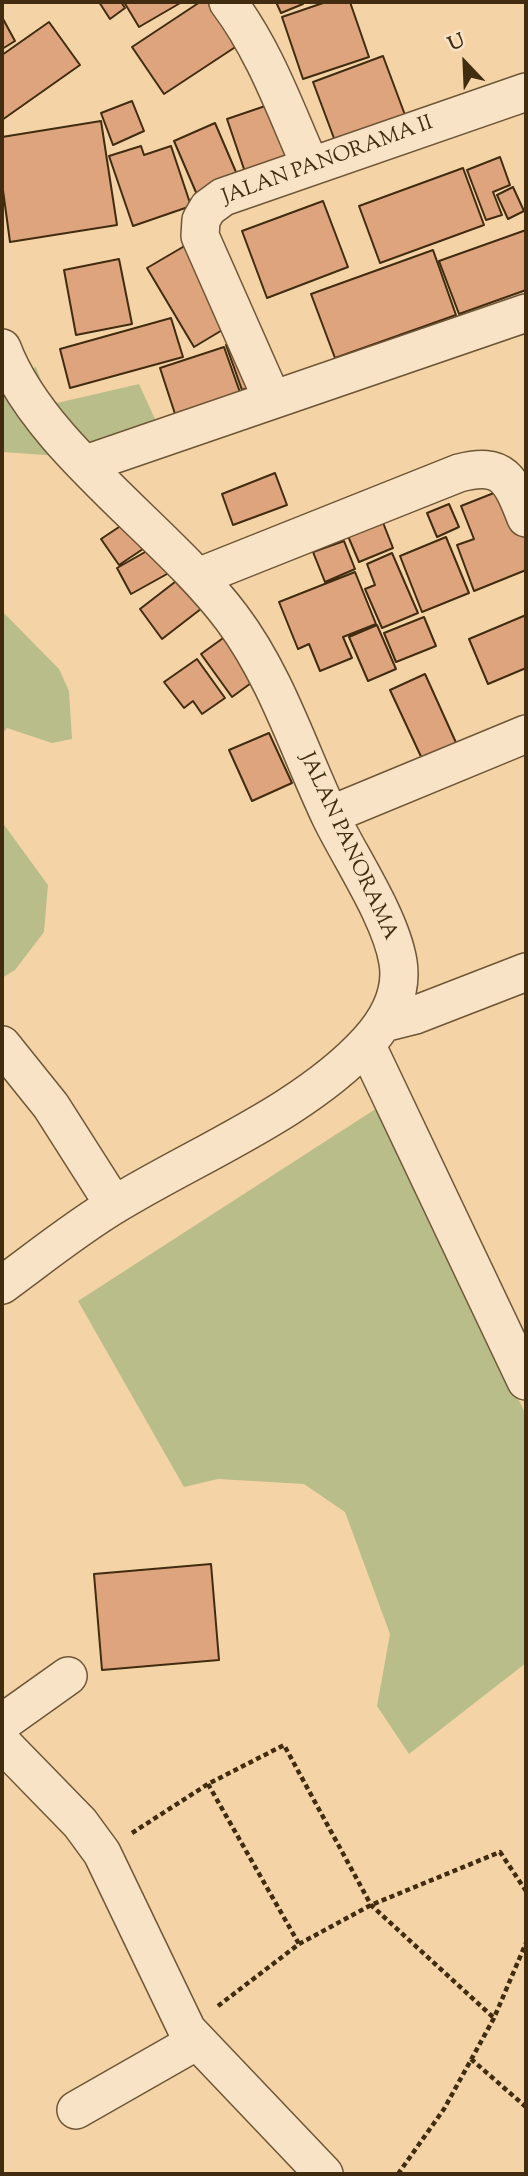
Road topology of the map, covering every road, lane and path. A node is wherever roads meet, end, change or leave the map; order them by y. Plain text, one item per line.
1 (228, 2) edge
2 (526, 92) edge
3 (310, 165) junction
4 (526, 313) edge
5 (2, 348) edge
6 (272, 398) junction
7 (86, 464) junction
8 (524, 504) edge
9 (198, 576) junction
10 (526, 734) edge
11 (330, 815) junction
12 (526, 972) edge
13 (375, 1034) junction
14 (2, 1045) edge
15 (114, 1205) junction
16 (2, 1285) edge
17 (526, 1381) edge
18 (68, 1676) dead end
19 (2, 1724) edge
20 (2, 1742) edge
21 (208, 1784) junction
22 (102, 1853) junction
23 (526, 1891) edge
24 (371, 1905) junction
25 (526, 1943) edge
26 (299, 1944) junction
27 (494, 2018) junction
28 (192, 2036) junction
29 (471, 2059) junction
30 (526, 2107) edge
31 (76, 2110) dead end
32 (324, 2174) edge
33 (398, 2174) edge

1 - 3 street
2 - 3 street, JALAN PANORAMA II
3 - 6 street, JALAN PANORAMA II
4 - 6 street
5 - 7 street, JALAN PANORAMA
6 - 7 street
7 - 9 street, JALAN PANORAMA
8 - 9 street
9 - 11 street, JALAN PANORAMA
10 - 11 street
11 - 13 street, JALAN PANORAMA
12 - 13 street
13 - 15 street, JALAN PANORAMA
13 - 17 street
14 - 15 street
15 - 16 street, JALAN PANORAMA
18 - 19 street
20 - 22 street
21 - 22 path
21 - 24 path
21 - 26 path
22 - 28 street
23 - 24 path
24 - 26 path
24 - 27 path
25 - 27 path
26 - 28 path
27 - 29 path
28 - 31 street
28 - 32 street
29 - 30 path
29 - 33 path

